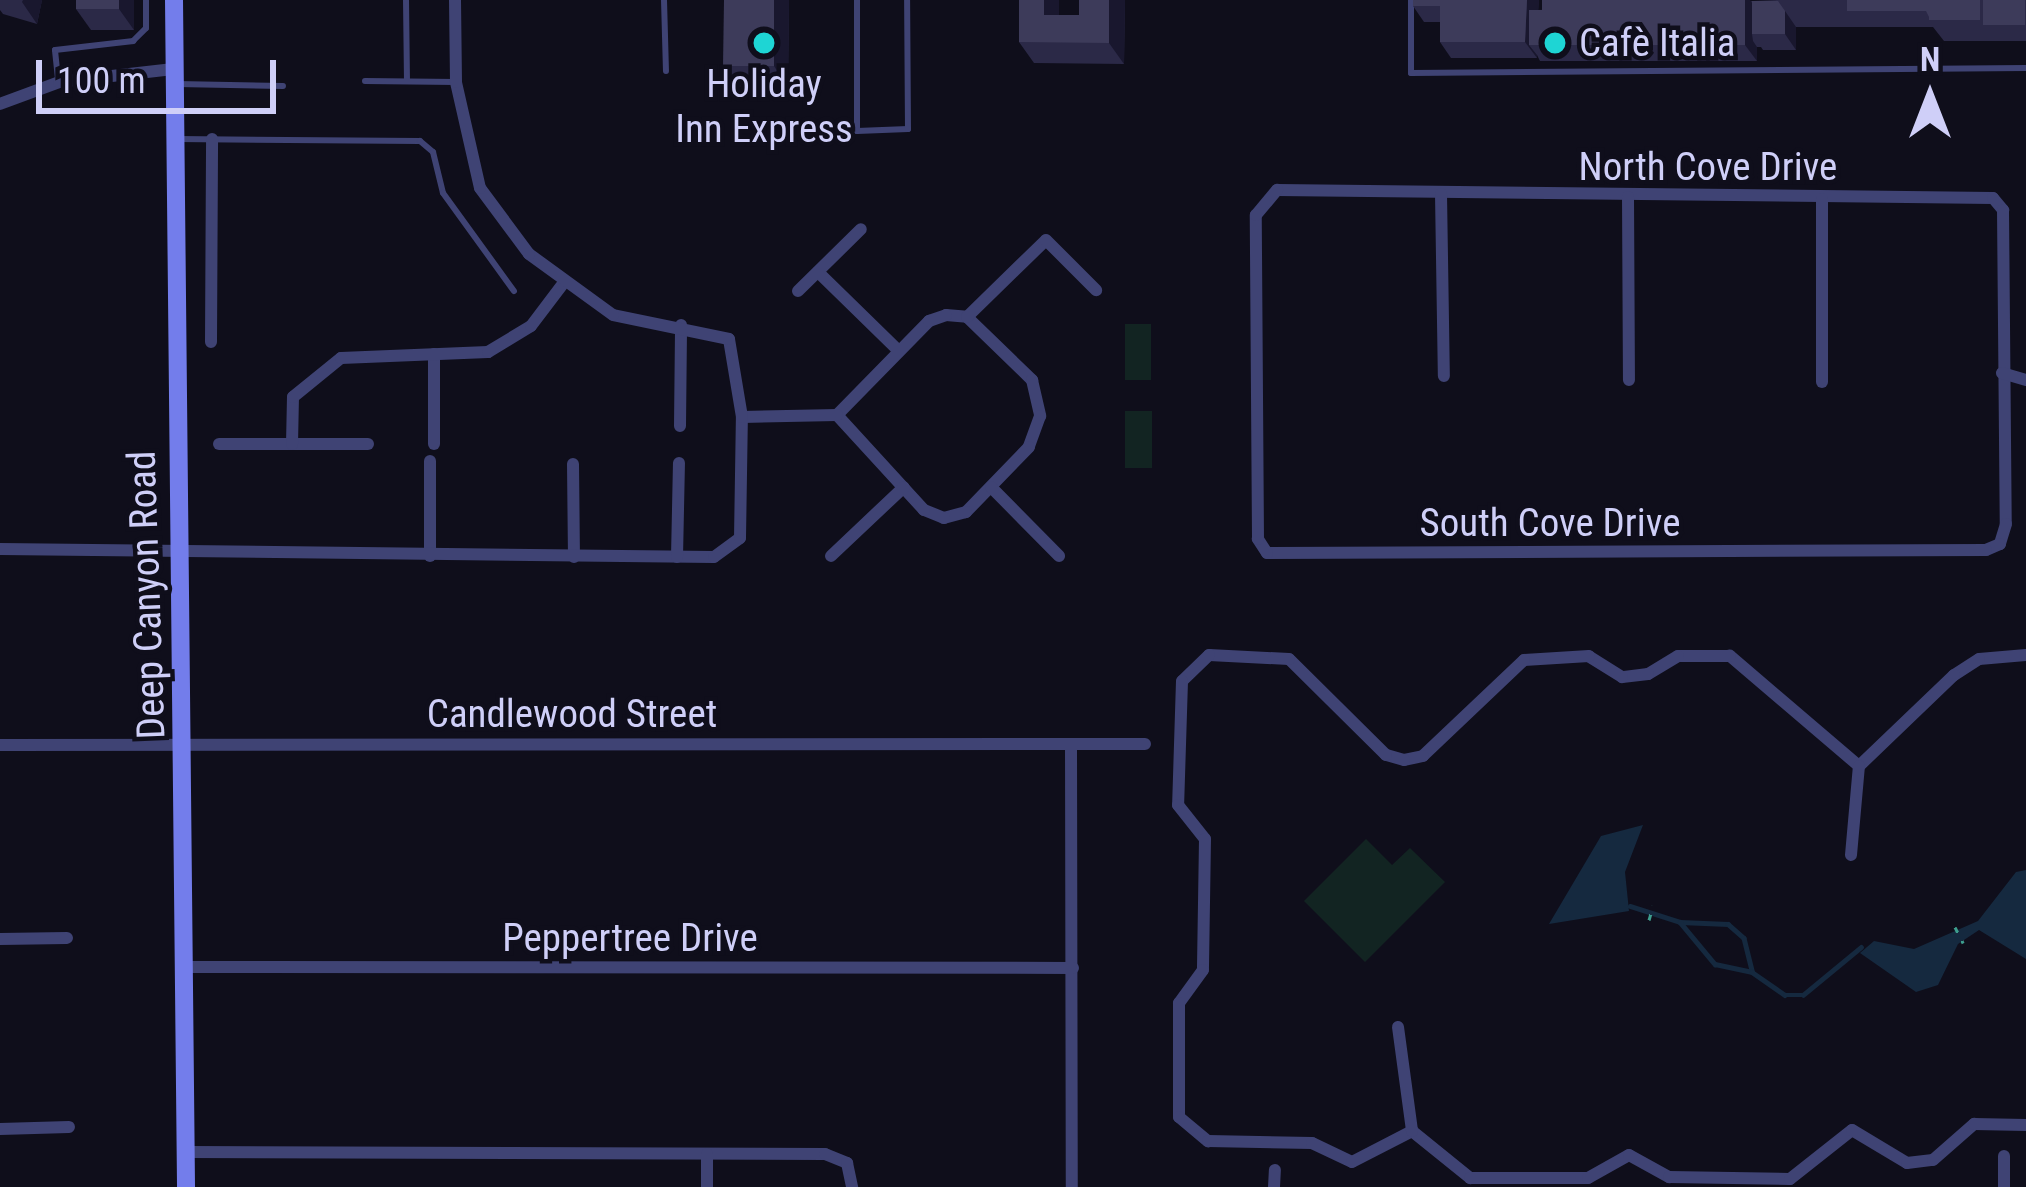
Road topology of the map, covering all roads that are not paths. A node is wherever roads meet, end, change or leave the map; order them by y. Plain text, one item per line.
1 (146, 0) edge
2 (174, 0) edge
3 (406, 0) edge
4 (454, 0) edge
5 (664, 0) edge
6 (857, 0) edge
7 (907, 0) edge
8 (1411, 0) edge
9 (2026, 68) edge
10 (667, 71) dead end
11 (173, 77) junction
12 (365, 81) dead end
13 (407, 81) junction
14 (59, 82) junction
15 (456, 82) junction
16 (284, 86) dead end
17 (0, 104) edge
18 (173, 139) junction
19 (212, 139) junction
20 (1441, 194) junction
21 (1628, 197) junction
22 (1822, 199) junction
23 (1256, 215) joint
24 (861, 229) dead end
25 (818, 272) junction
26 (562, 286) junction
27 (1096, 290) dead end
28 (514, 291) dead end
29 (798, 291) dead end
30 (967, 316) junction
31 (681, 325) junction
32 (212, 342) dead end
33 (899, 351) junction
34 (434, 354) junction
35 (2026, 366) edge
36 (2002, 373) junction
37 (1444, 376) dead end
38 (1629, 380) dead end
39 (2026, 380) edge
40 (1822, 382) dead end
41 (837, 415) junction
42 (742, 417) junction
43 (680, 426) dead end
44 (219, 444) dead end
45 (292, 444) junction
46 (368, 444) dead end
47 (434, 444) dead end
48 (430, 461) dead end
49 (679, 463) dead end
50 (573, 464) dead end
51 (904, 487) junction
52 (992, 487) junction
53 (0, 549) edge
54 (180, 552) junction
55 (430, 556) junction
56 (574, 556) junction
57 (831, 556) dead end
58 (1059, 556) dead end
59 (677, 557) junction
60 (2026, 655) edge
61 (186, 744) junction
62 (1071, 744) junction
63 (1144, 744) dead end
64 (0, 745) edge
65 (1859, 766) junction
66 (1851, 855) dead end
67 (67, 938) dead end
68 (0, 939) edge
69 (186, 967) junction
70 (1073, 968) junction
71 (1398, 1028) dead end
72 (2026, 1125) edge
73 (69, 1127) dead end
74 (0, 1129) edge
75 (1412, 1131) junction
76 (186, 1152) junction
77 (707, 1154) junction
78 (2004, 1156) dead end
79 (1274, 1170) dead end
80 (186, 1187) edge
81 (707, 1187) edge
82 (852, 1187) edge
83 (1072, 1187) edge
84 (1274, 1187) edge
85 (2004, 1187) edge

1 - 14 lane
2 - 11 street, Deep Canyon Road
3 - 13 lane
4 - 15 street
5 - 10 lane
6 - 7 lane
8 - 9 lane
11 - 14 street
11 - 16 lane
11 - 18 street, Deep Canyon Road
12 - 13 lane
13 - 15 lane
14 - 17 street
15 - 26 street
18 - 19 lane
18 - 54 street, Deep Canyon Road
19 - 28 lane
19 - 32 street
20 - 21 street, North Cove Drive
20 - 23 street, North Cove Drive
20 - 37 street
21 - 22 street, North Cove Drive
21 - 38 street
22 - 36 street, North Cove Drive
22 - 40 street
23 - 36 street, South Cove Drive
24 - 25 street
25 - 29 street
25 - 33 street
26 - 31 street
26 - 34 street
27 - 30 street
30 - 33 street
30 - 52 street
31 - 42 street
31 - 43 street
33 - 41 street
34 - 45 street
34 - 47 street
35 - 36 street
36 - 39 street
41 - 42 street
41 - 51 street
42 - 59 street
44 - 45 street
45 - 46 street
48 - 55 street
49 - 59 street
50 - 56 street
51 - 52 street
51 - 57 street
52 - 58 street
53 - 54 street
54 - 55 street
54 - 61 street, Deep Canyon Road
55 - 56 street
56 - 59 street
60 - 65 street
61 - 62 street, Candlewood Street
61 - 64 street, Candlewood Street
61 - 69 street, Deep Canyon Road
62 - 63 street, Candlewood Street
62 - 70 street
65 - 66 street
65 - 75 street
67 - 68 street
69 - 70 street, Peppertree Drive
69 - 76 street, Deep Canyon Road
70 - 83 street
71 - 75 street
72 - 75 street
73 - 74 street
76 - 77 street
76 - 80 street, Deep Canyon Road
77 - 81 street
77 - 82 street
78 - 85 street
79 - 84 street

